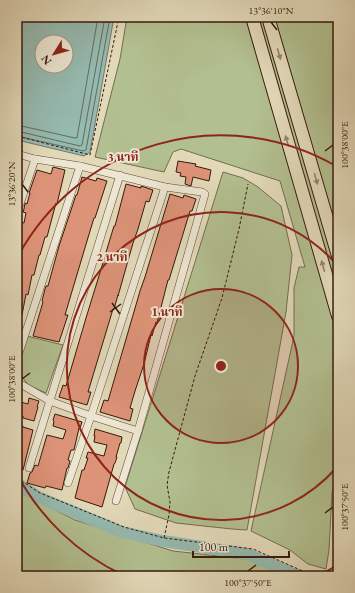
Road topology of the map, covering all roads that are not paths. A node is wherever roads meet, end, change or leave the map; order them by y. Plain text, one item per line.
1 (252, 17) edge
2 (268, 17) edge
3 (17, 154) edge
4 (35, 158) junction
5 (80, 166) junction
6 (120, 175) junction
7 (165, 187) junction
8 (17, 213) edge
9 (338, 256) edge
10 (338, 316) edge
11 (17, 359) edge
12 (17, 373) edge
13 (17, 382) edge
14 (50, 401) junction
15 (91, 416) junction
16 (138, 431) junction
17 (29, 468) dead end
18 (68, 483) dead end
19 (116, 501) dead end

10 -> 1 highway
2 -> 9 highway
3 - 4 street
4 - 5 street
4 - 8 street
5 - 6 street
5 - 11 street
6 - 7 street
6 - 14 street
7 - 15 street
7 - 16 street
12 - 13 street
13 - 14 street
14 - 15 street
14 - 17 street
15 - 16 street
15 - 18 street
16 - 19 street

